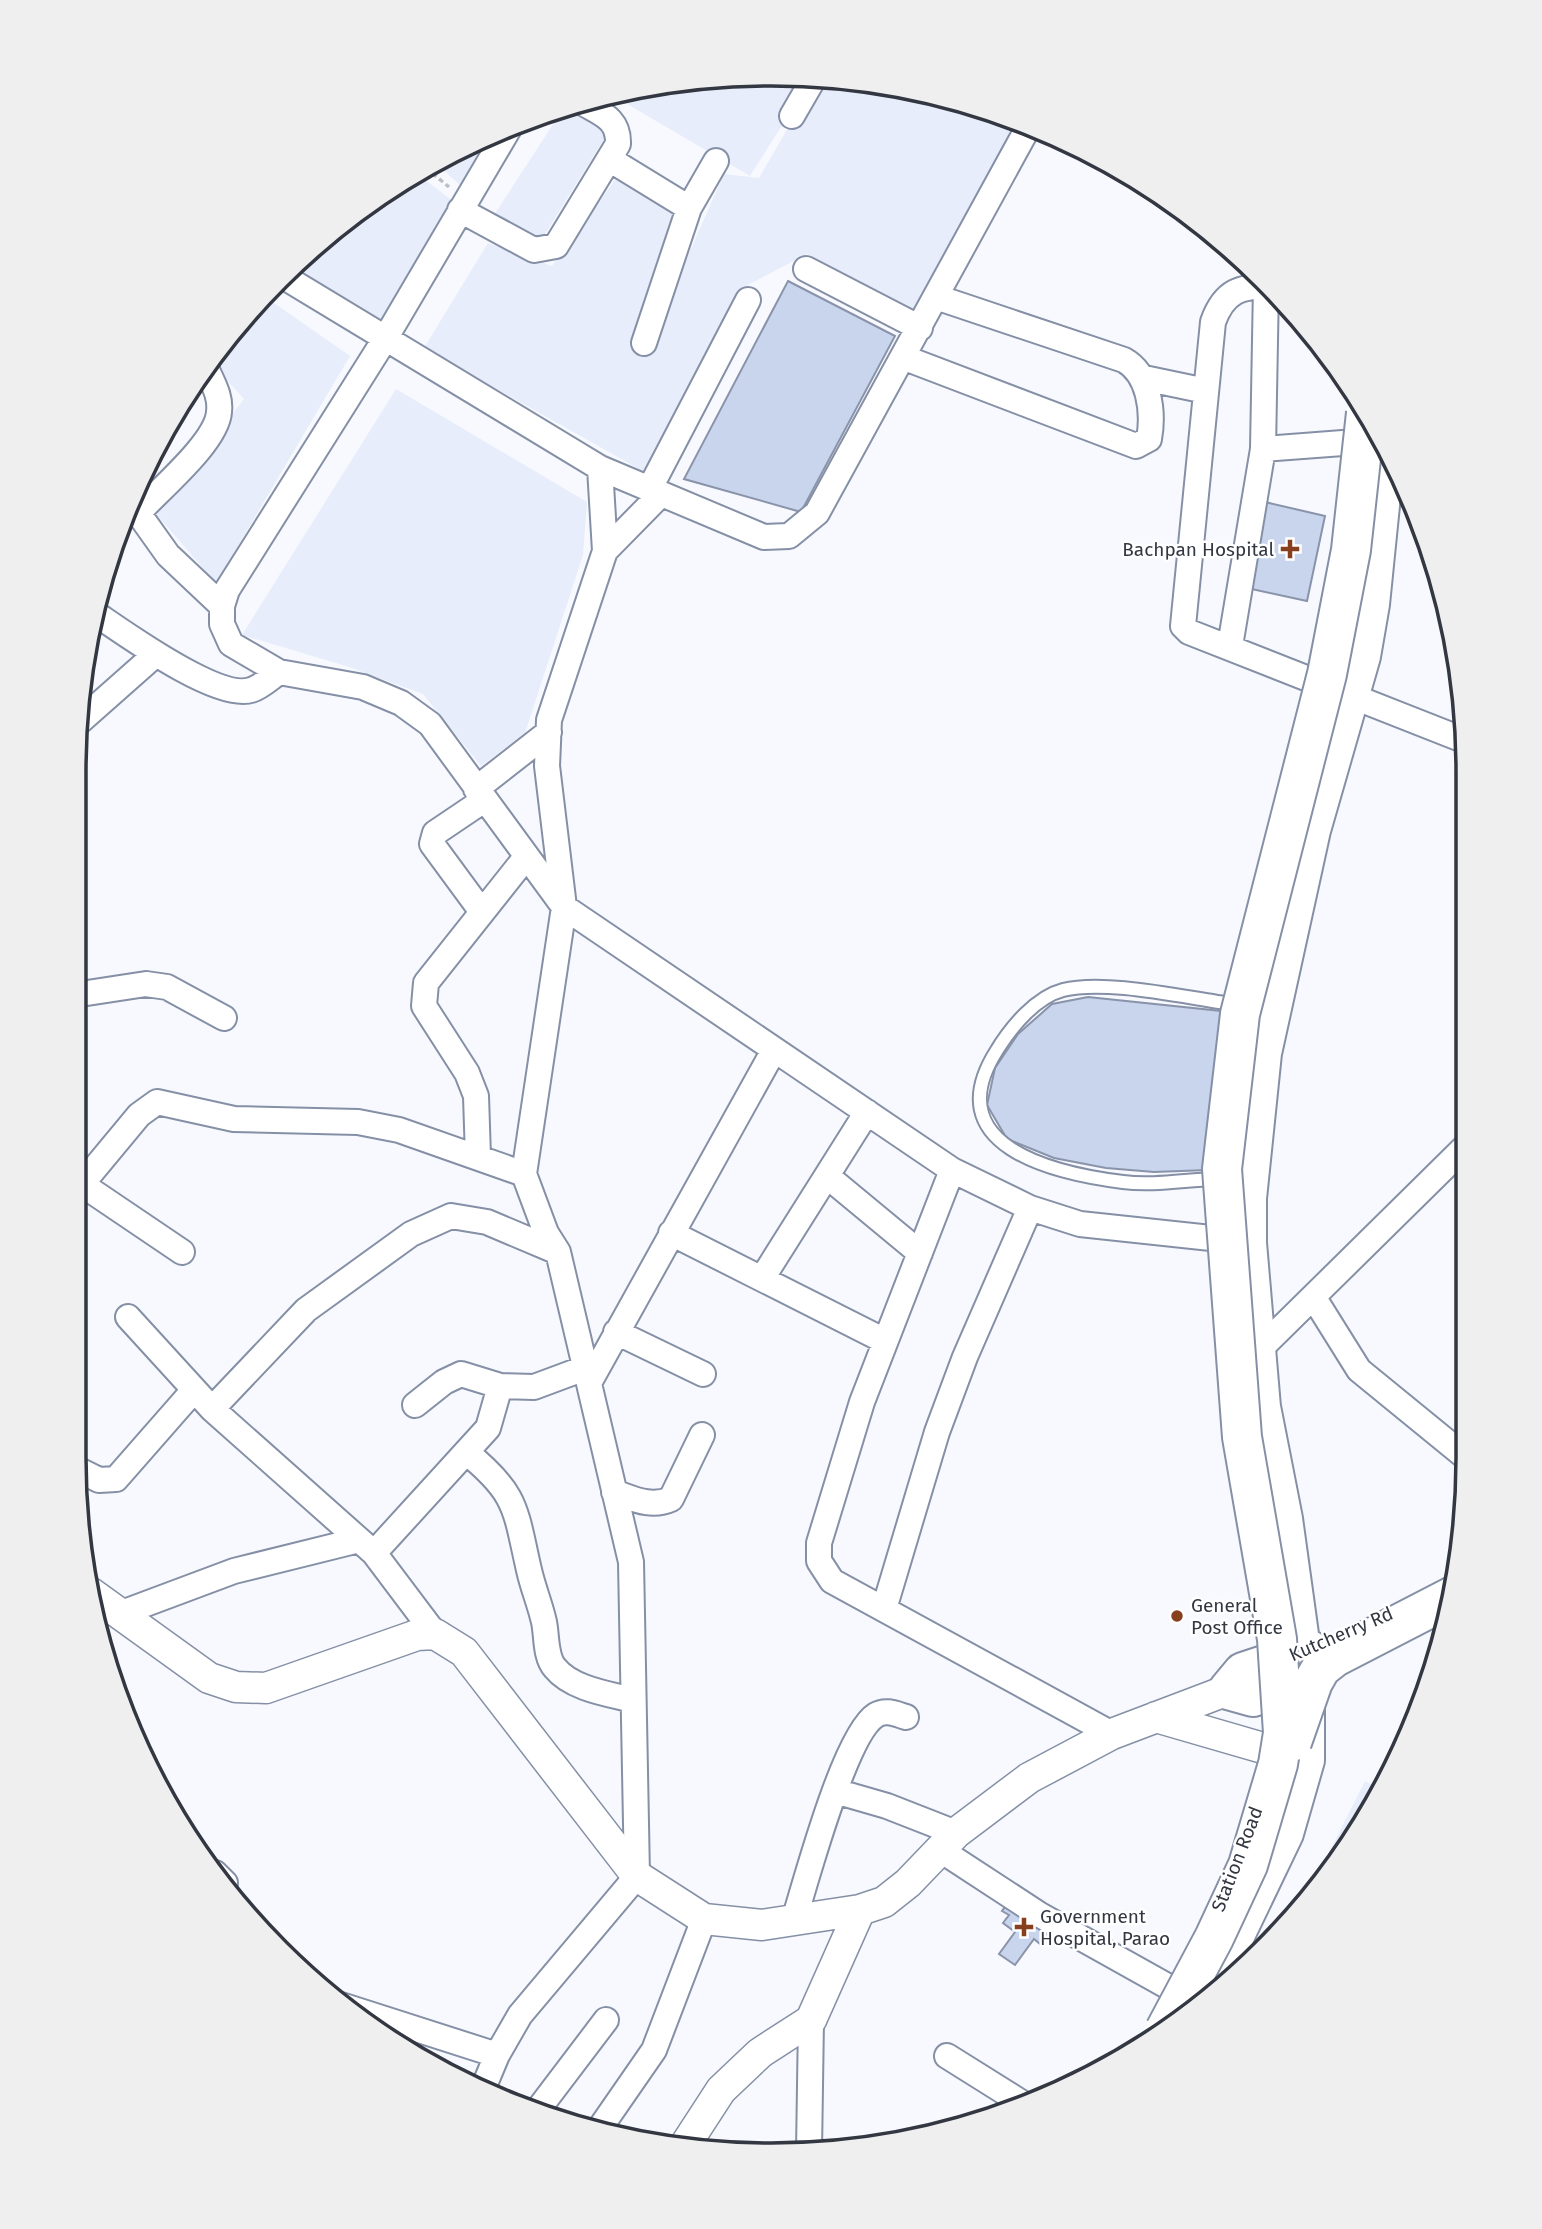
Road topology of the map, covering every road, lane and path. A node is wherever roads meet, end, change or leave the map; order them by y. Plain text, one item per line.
1 (809, 87) edge
2 (593, 109) edge
3 (792, 116) dead end
4 (1024, 135) edge
5 (501, 141) edge
6 (609, 159) junction
7 (716, 161) dead end
8 (433, 175) edge
9 (463, 205) junction
10 (689, 208) junction
11 (806, 268) dead end
12 (291, 281) edge
13 (1257, 288) edge
14 (936, 297) junction
15 (748, 300) dead end
16 (1268, 300) edge
17 (920, 328) junction
18 (385, 339) junction
19 (644, 343) dead end
20 (905, 358) junction
21 (210, 377) edge
22 (1144, 378) junction
23 (1206, 391) junction
24 (1367, 433) edge
25 (1369, 438) edge
26 (1370, 439) edge
27 (1371, 440) edge
28 (1371, 441) edge
29 (1263, 449) junction
30 (600, 468) junction
31 (655, 492) junction
32 (142, 501) edge
33 (137, 512) edge
34 (606, 551) junction
35 (222, 606) junction
36 (103, 619) edge
37 (1230, 646) junction
38 (156, 654) junction
39 (279, 672) junction
40 (1314, 683) junction
41 (1349, 696) junction
42 (88, 714) edge
43 (549, 732) junction
44 (1455, 737) edge
45 (480, 794) junction
46 (526, 857) junction
47 (564, 907) junction
48 (482, 912) junction
49 (86, 999) edge
50 (1231, 1004) junction
51 (225, 1018) dead end
52 (774, 1050) junction
53 (867, 1112) junction
54 (478, 1157) junction
55 (1456, 1161) edge
56 (952, 1170) junction
57 (524, 1174) junction
58 (86, 1175) edge
59 (827, 1176) junction
60 (1213, 1179) junction
61 (86, 1186) edge
62 (1030, 1208) junction
63 (671, 1233) junction
64 (1231, 1240) junction
65 (182, 1252) dead end
66 (558, 1252) junction
67 (920, 1253) junction
68 (763, 1277) junction
69 (1314, 1298) junction
70 (128, 1317) dead end
71 (617, 1332) junction
72 (885, 1341) junction
73 (1257, 1352) junction
74 (703, 1374) dead end
75 (587, 1376) junction
76 (500, 1386) junction
77 (194, 1390) junction
78 (415, 1405) dead end
79 (212, 1409) junction
80 (702, 1435) dead end
81 (1456, 1449) edge
82 (466, 1452) junction
83 (86, 1474) edge
84 (614, 1492) junction
85 (366, 1547) junction
86 (1444, 1586) edge
87 (101, 1600) edge
88 (1441, 1602) edge
89 (884, 1609) junction
90 (119, 1614) junction
91 (1437, 1620) edge
92 (435, 1634) junction
93 (1290, 1679) junction
94 (1228, 1690) joint
95 (633, 1700) junction
96 (906, 1717) dead end
97 (1156, 1717) junction
98 (1112, 1734) junction
99 (1269, 1750) junction
100 (1305, 1760) junction
101 (835, 1791) junction
102 (947, 1841) junction
103 (637, 1876) junction
104 (859, 1910) junction
105 (704, 1919) junction
106 (794, 1920) junction
107 (1189, 2001) edge
108 (1189, 2001) edge
109 (1188, 2002) edge
110 (1185, 2004) edge
111 (1175, 2011) edge
112 (372, 2015) edge
113 (606, 2020) dead end
114 (811, 2020) junction
115 (497, 2055) junction
116 (947, 2056) dead end
117 (486, 2081) edge
118 (1014, 2098) edge
119 (542, 2104) edge
120 (604, 2122) edge
121 (690, 2138) edge
122 (809, 2142) edge

1 - 3 street
2 - 6 street
4 - 14 street
5 - 9 street
6 - 9 street
6 - 10 street
7 - 10 street
8 - 9 path
9 - 18 street
10 - 19 street
11 - 17 street
12 - 18 street
13 - 23 street
14 - 17 street
14 - 22 street
15 - 31 street
16 - 29 street
17 - 20 street
18 - 30 street
18 - 35 street
20 - 22 street
20 - 31 street
21 - 32 street
22 - 23 street
23 - 37 street
24 - 29 street
25 - 40 highway
26 - 111 highway, bridge
27 - 93 highway
28 - 41 highway
29 - 37 street
30 - 31 street
30 - 34 street
31 - 34 street
33 - 35 street
34 - 43 street
35 - 39 street
36 - 38 street
37 - 40 street
38 - 39 street
38 - 42 street
39 - 45 street
40 - 41 street
40 - 50 highway
41 - 44 street
41 - 64 highway
43 - 45 street
43 - 47 street
45 - 46 street
45 - 48 street
46 - 47 street
46 - 48 street
47 - 52 street
47 - 57 street
48 - 54 street
49 - 51 street
50 - 60 highway
50 - 60 lane
52 - 53 street
52 - 63 street
53 - 56 street
53 - 59 street
54 - 57 street
54 - 58 street
55 - 69 street
56 - 62 street
56 - 67 street
57 - 66 street
59 - 67 street
59 - 68 street
60 - 64 highway
61 - 65 street
62 - 64 street
62 - 89 street
63 - 68 street
63 - 71 street
64 - 73 highway
64 - 93 highway
66 - 75 street
66 - 79 street
67 - 72 street
68 - 72 street
69 - 73 street
69 - 81 street
70 - 77 street
71 - 74 street
71 - 75 street
72 - 89 street
73 - 93 highway
75 - 76 street
75 - 84 street
76 - 78 street
76 - 82 street
77 - 79 street
77 - 83 street
79 - 85 street
80 - 84 street
82 - 85 street
82 - 95 street
84 - 95 street
85 - 90 street
85 - 92 street
86 - 93 highway, Kutcherry Rd
87 - 90 street
88 - 93 highway, bridge
89 - 98 street
90 - 92 street
91 - 93 highway
92 - 103 street
93 - 94 highway
93 - 99 highway, Station Road
93 - 100 highway, Station Road
93 - 107 highway, bridge
94 - 97 street
95 - 103 street
96 - 101 street
97 - 98 street
97 - 99 street
98 - 102 street
99 - 100 street
99 - 109 highway, Station Road
100 - 108 highway, Station Road
101 - 102 street
101 - 106 street
102 - 104 street
102 - 110 street
103 - 105 street
103 - 115 street
104 - 106 street
104 - 114 street
105 - 106 street
105 - 120 street
112 - 115 street
113 - 119 street
114 - 121 street
114 - 122 street
115 - 117 street
116 - 118 street

